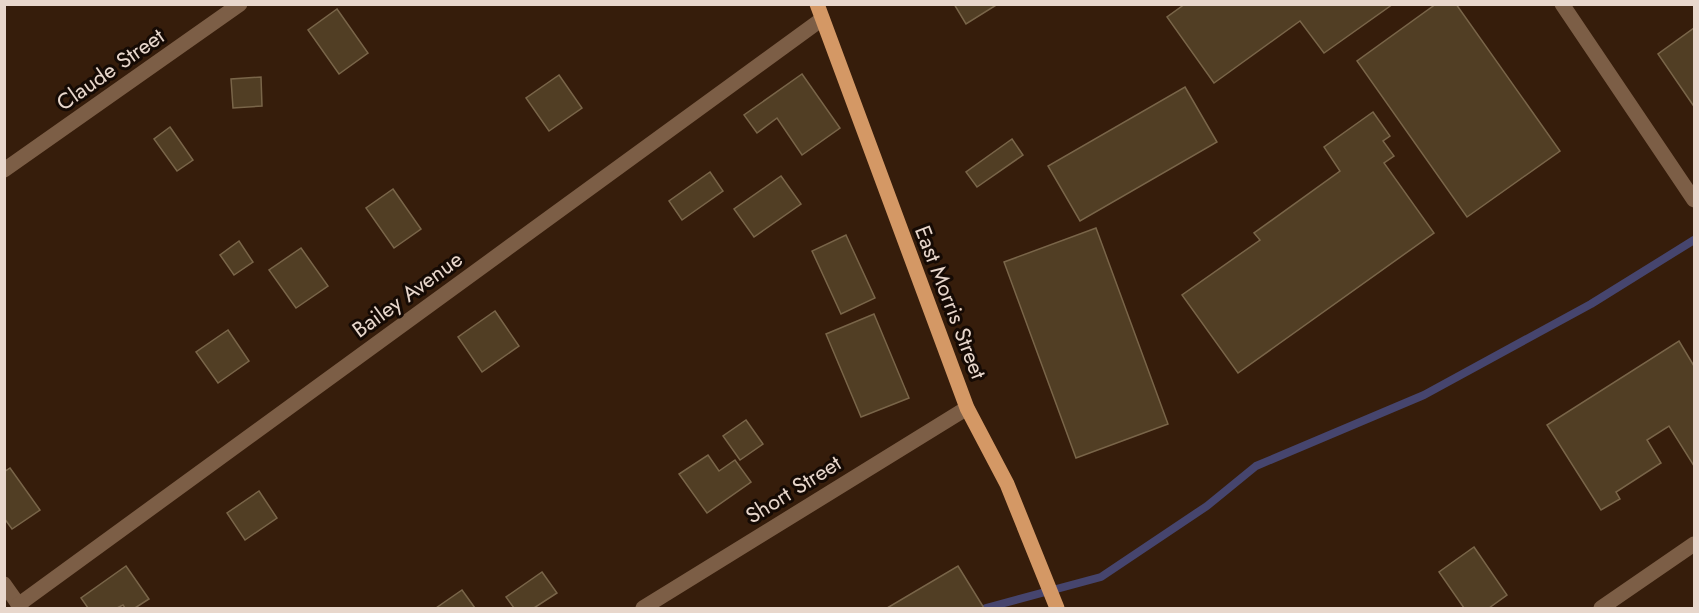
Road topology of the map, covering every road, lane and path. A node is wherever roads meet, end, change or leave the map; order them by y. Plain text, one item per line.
1 (240, 4) edge
2 (1562, 4) edge
3 (819, 12) edge
4 (4, 170) edge
5 (1695, 200) edge
6 (967, 408) junction
7 (1695, 544) edge
8 (4, 584) edge
9 (20, 607) edge
10 (643, 609) edge
11 (1057, 609) edge
12 (1602, 609) edge

1 - 4 street, Claude Street
2 - 5 street
3 - 6 main road, East Morris Street
3 - 9 street, Bailey Avenue
6 - 10 street, Short Street
6 - 11 main road, East Morris Street
7 - 12 street
8 - 9 street

